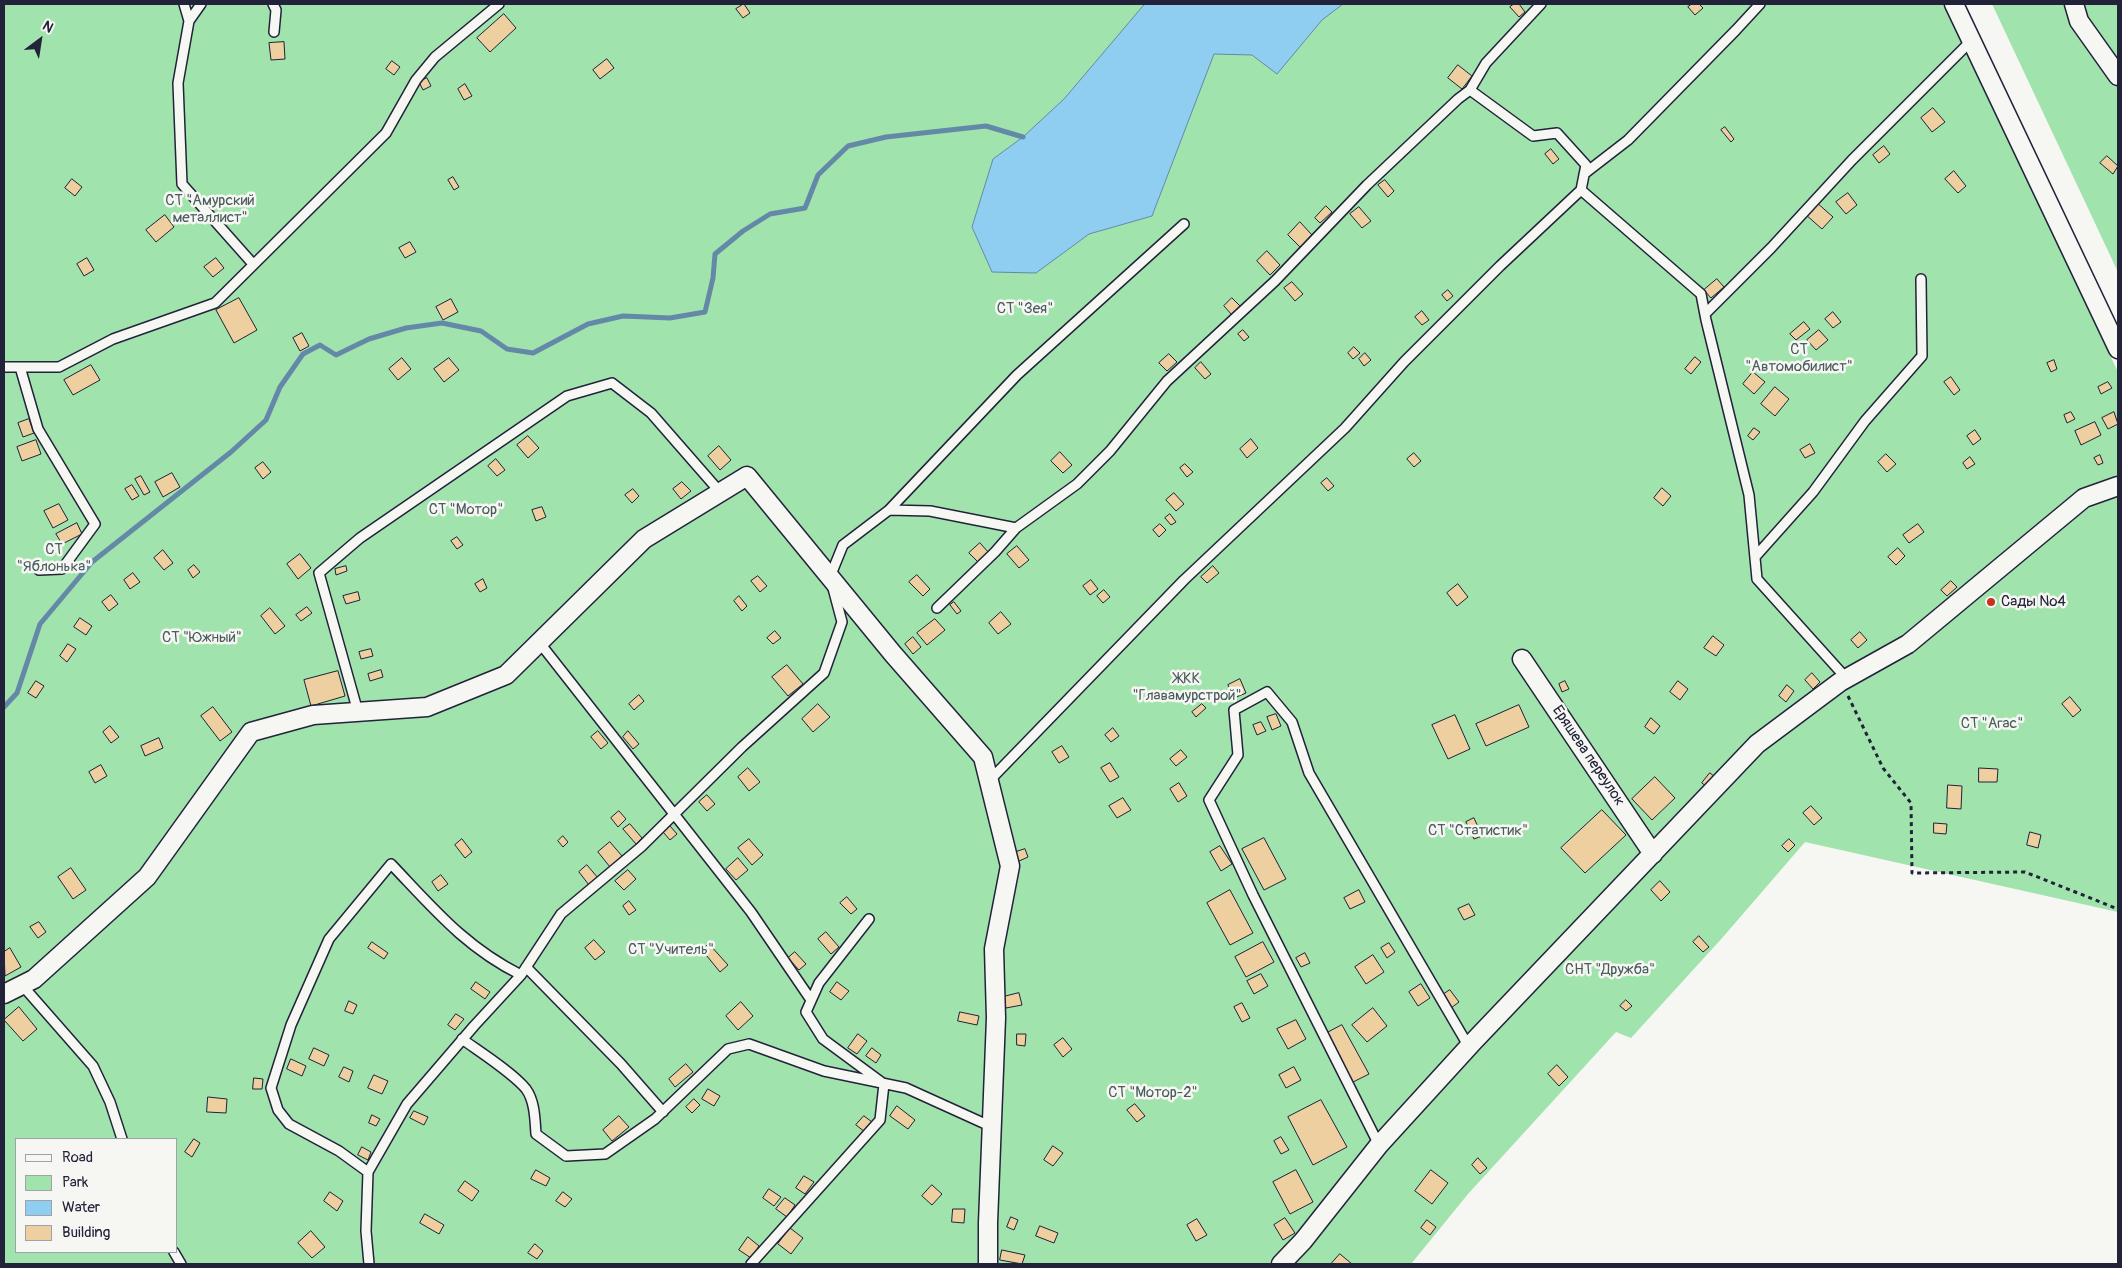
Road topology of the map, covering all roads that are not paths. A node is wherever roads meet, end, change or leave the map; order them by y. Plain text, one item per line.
1 (184, 4) edge
2 (201, 4) edge
3 (273, 4) edge
4 (499, 4) edge
5 (1541, 4) edge
6 (1760, 4) edge
7 (1954, 4) edge
8 (2074, 4) edge
9 (189, 21) junction
10 (274, 32) dead end
11 (1972, 40) junction
12 (2118, 76) edge
13 (1470, 90) junction
14 (1584, 174) junction
15 (1581, 190) junction
16 (1184, 224) dead end
17 (253, 264) junction
18 (1921, 279) dead end
19 (1705, 314) junction
20 (2118, 349) edge
21 (4, 367) edge
22 (20, 367) junction
23 (2118, 486) edge
24 (720, 492) junction
25 (889, 510) junction
26 (1016, 528) junction
27 (1755, 557) junction
28 (39, 570) dead end
29 (830, 577) junction
30 (937, 608) dead end
31 (539, 642) junction
32 (1522, 659) dead end
33 (1844, 680) junction
34 (358, 712) junction
35 (989, 781) junction
36 (674, 815) junction
37 (1653, 854) junction
38 (869, 919) dead end
39 (524, 971) junction
40 (22, 985) junction
41 (4, 994) edge
42 (811, 1000) junction
43 (462, 1039) junction
44 (1469, 1046) junction
45 (884, 1084) junction
46 (663, 1112) junction
47 (992, 1127) junction
48 (122, 1138) edge
49 (1379, 1145) junction
50 (368, 1172) junction
51 (175, 1253) edge
52 (181, 1264) edge
53 (369, 1264) edge
54 (752, 1264) edge
55 (988, 1264) edge
56 (1281, 1264) edge

1 - 9 lane
2 - 9 lane
3 - 10 lane
4 - 17 lane
5 - 13 lane
6 - 14 lane
7 - 11 street
8 - 12 street
9 - 17 lane
11 - 19 lane
11 - 20 street
13 - 14 lane
13 - 26 lane
14 - 15 lane
15 - 19 lane
15 - 35 lane
16 - 25 lane
17 - 22 lane
18 - 27 lane
19 - 27 lane
21 - 22 lane
22 - 28 lane
23 - 33 street
24 - 29 street
24 - 31 street
24 - 34 lane
25 - 26 lane
25 - 29 lane
26 - 30 lane
27 - 33 lane
29 - 35 street
29 - 36 lane
31 - 34 street
31 - 36 lane
32 - 37 street, Еряшева переулок
33 - 37 street
34 - 40 street
35 - 47 street
36 - 39 lane
36 - 42 lane
37 - 44 street
38 - 42 lane
39 - 43 lane
39 - 46 lane
39 - 50 lane
40 - 41 street
40 - 48 lane
42 - 45 lane
43 - 46 lane
43 - 50 lane
44 - 49 street
44 - 49 lane
45 - 46 lane
45 - 47 lane
45 - 54 lane
47 - 55 street
49 - 56 street
50 - 53 lane
51 - 52 lane

